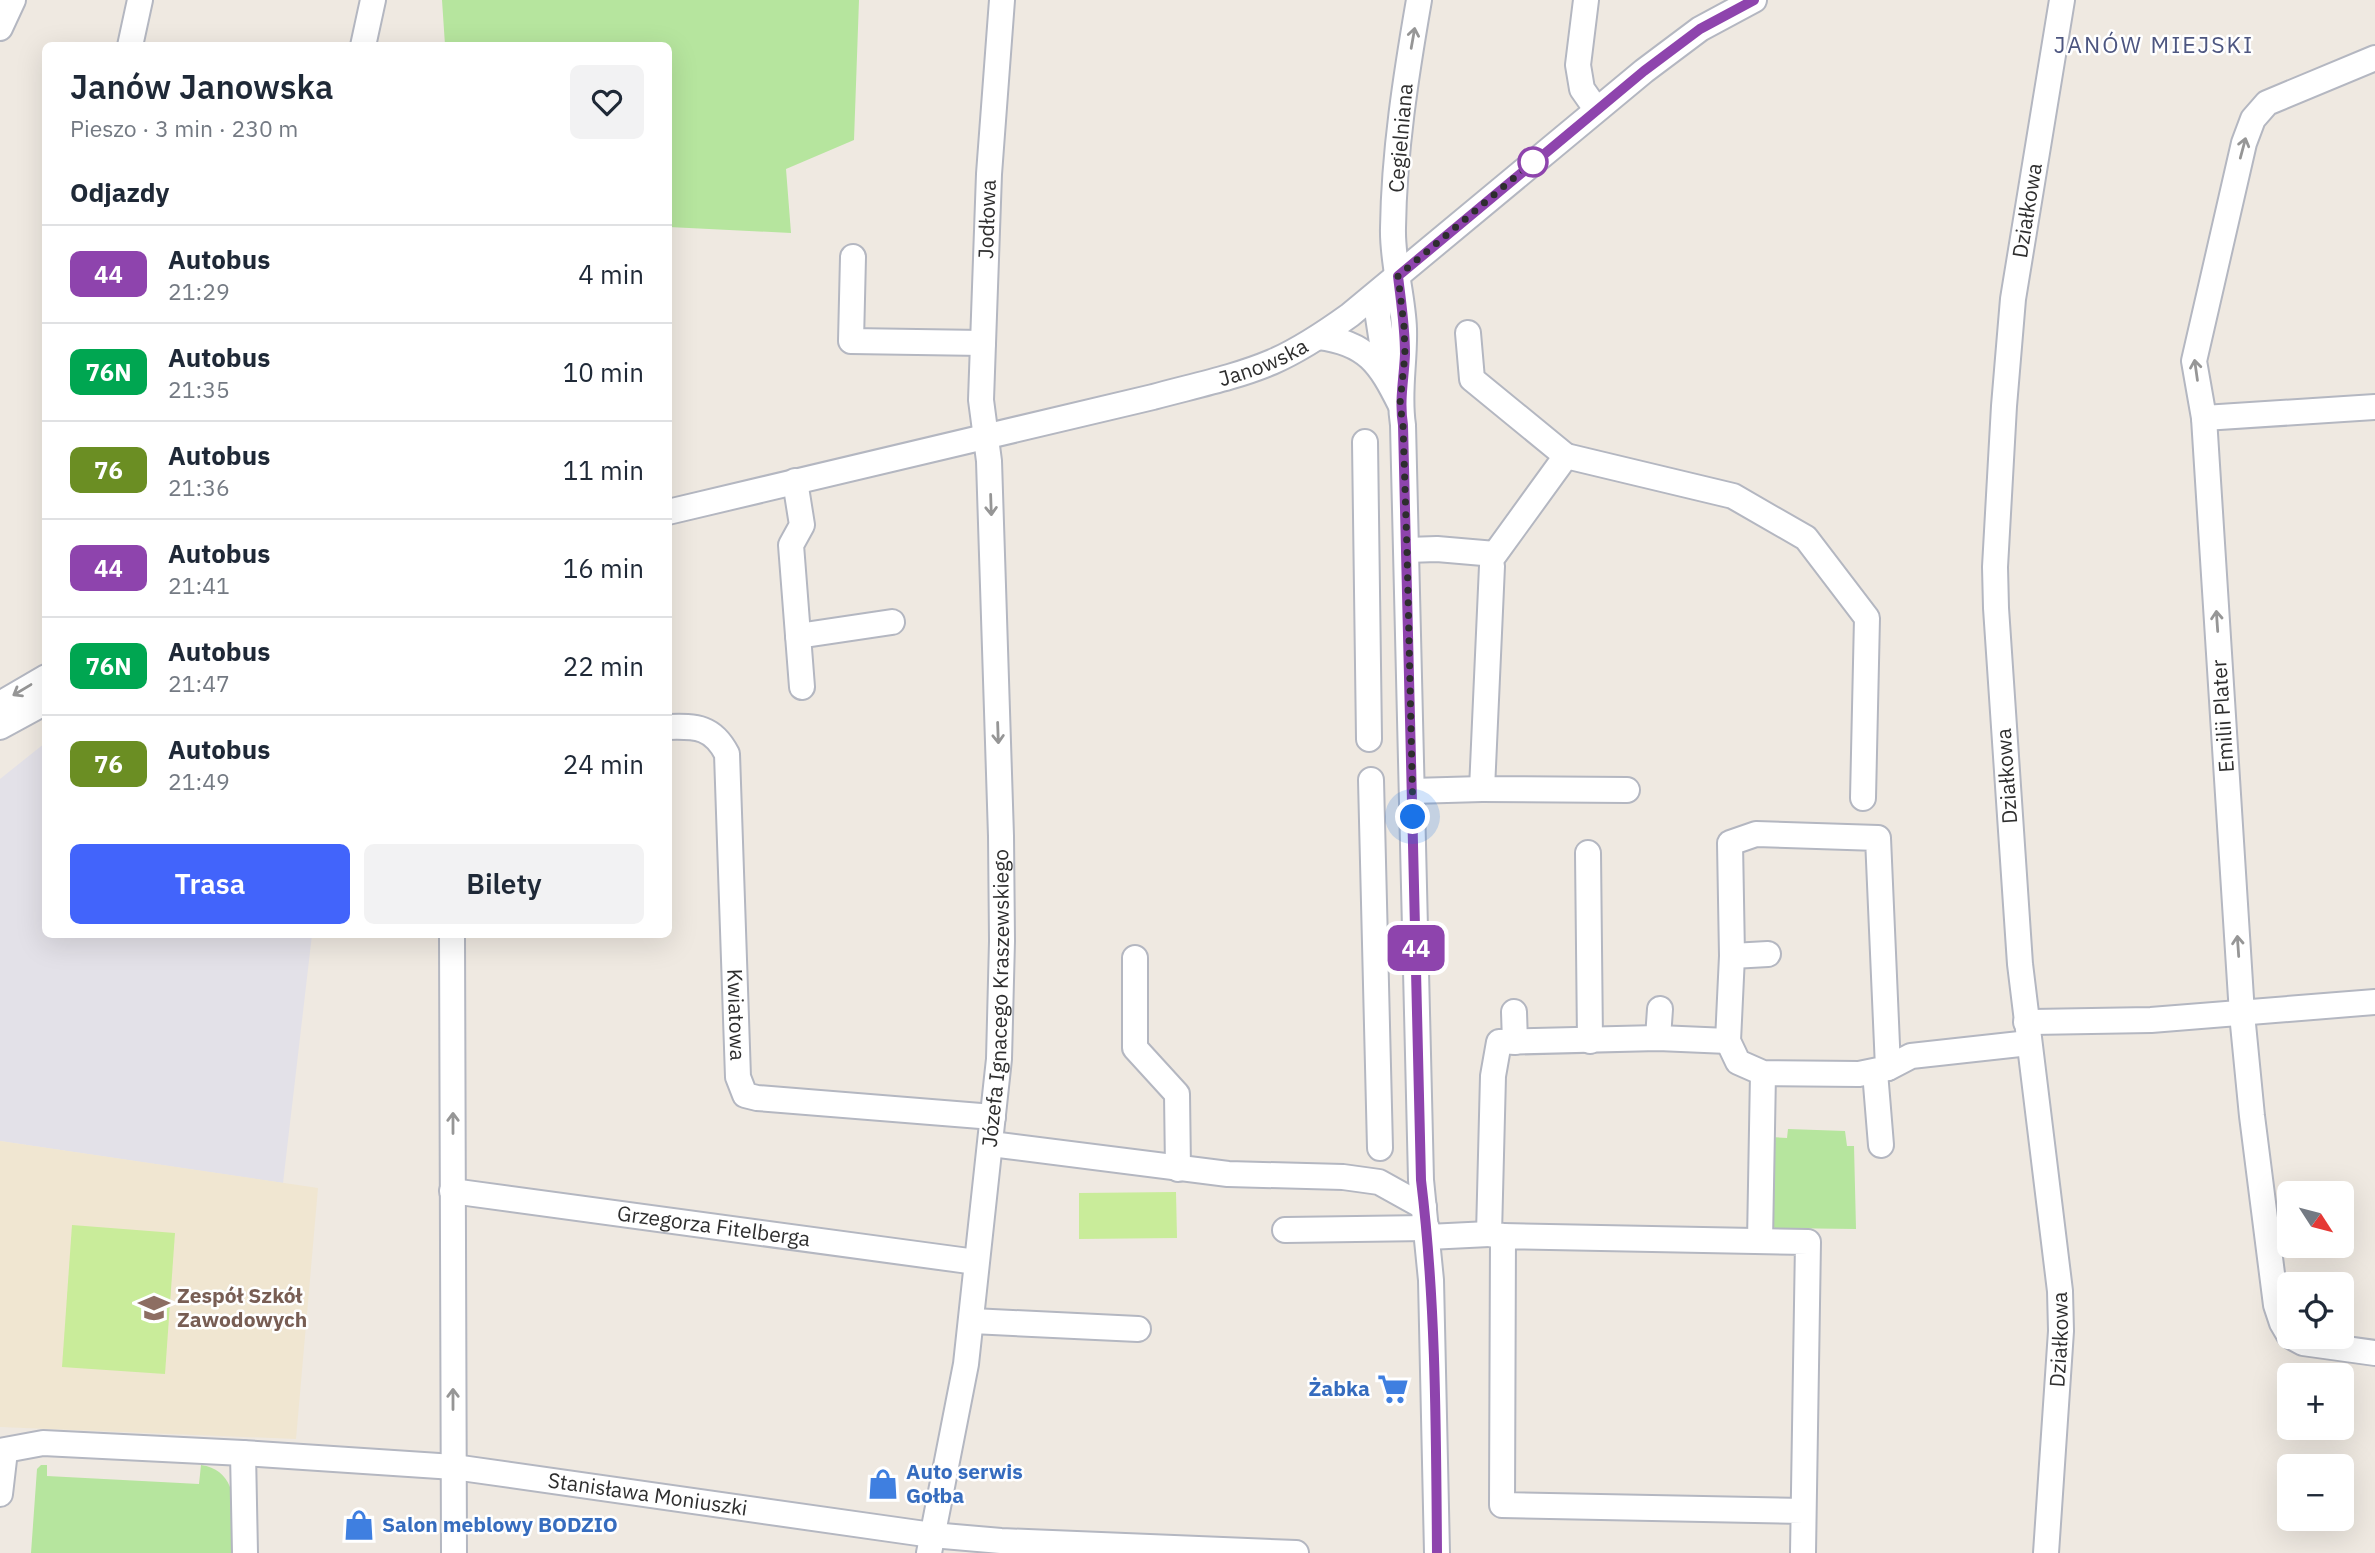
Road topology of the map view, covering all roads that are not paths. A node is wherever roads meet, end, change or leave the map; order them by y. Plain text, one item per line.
1 (13, 0) edge
2 (140, 0) edge
3 (373, 0) edge
4 (1002, 0) edge
5 (1419, 0) edge
6 (1586, 0) edge
7 (1754, 0) edge
8 (2062, 0) edge
9 (0, 28) edge
10 (131, 42) edge
11 (364, 42) edge
12 (2375, 58) edge
13 (1596, 108) junction
14 (853, 257) dead end
15 (1390, 283) junction
16 (1468, 334) dead end
17 (1320, 337) junction
18 (983, 343) junction
19 (1387, 379) junction
20 (1400, 404) junction
21 (2375, 407) edge
22 (2204, 418) junction
23 (985, 437) junction
24 (1366, 442) dead end
25 (1566, 456) junction
26 (795, 481) junction
27 (672, 511) edge
28 (1407, 556) junction
29 (1366, 566) junction
30 (1492, 566) dead end
31 (892, 622) dead end
32 (798, 636) junction
33 (42, 679) edge
34 (802, 687) dead end
35 (42, 704) edge
36 (0, 705) edge
37 (0, 727) edge
38 (672, 727) edge
39 (1370, 739) dead end
40 (1371, 780) dead end
41 (1482, 789) junction
42 (1627, 790) dead end
43 (1412, 791) junction
44 (1863, 798) dead end
45 (1588, 853) dead end
46 (1414, 871) junction
47 (1373, 874) junction
48 (452, 938) edge
49 (1768, 954) dead end
50 (1732, 956) junction
51 (1135, 958) dead end
52 (2375, 1002) edge
53 (1660, 1009) dead end
54 (1514, 1012) dead end
55 (2242, 1014) junction
56 (2028, 1033) junction
57 (1658, 1038) junction
58 (1590, 1041) junction
59 (1728, 1041) junction
60 (1516, 1042) junction
61 (1882, 1070) junction
62 (1763, 1073) junction
63 (993, 1117) junction
64 (990, 1144) junction
65 (1881, 1146) dead end
66 (1380, 1148) dead end
67 (1178, 1169) junction
68 (452, 1191) junction
69 (1427, 1224) junction
70 (1285, 1230) dead end
71 (1496, 1235) junction
72 (1760, 1241) junction
73 (976, 1262) junction
74 (2277, 1308) edge
75 (972, 1321) junction
76 (1138, 1328) dead end
77 (2346, 1349) edge
78 (2375, 1353) edge
79 (2, 1451) edge
80 (243, 1453) junction
81 (454, 1467) junction
82 (0, 1494) edge
83 (1803, 1511) junction
84 (930, 1544) edge
85 (245, 1553) edge
86 (454, 1553) edge
87 (1296, 1553) edge
88 (1437, 1553) edge
89 (1803, 1553) edge
90 (2046, 1553) edge

1 - 9 street
2 - 10 street
3 - 11 street
4 - 18 street, Jodłowa
15 -> 5 street, Cegielniana
6 - 13 street
7 - 13 street, Janowska
8 - 56 street, Działkowa
22 -> 12 street, Emilii Plater
13 - 15 street, Janowska
14 - 18 street
15 - 17 street, Janowska
15 - 19 street
15 - 20 street
16 - 25 street
17 - 19 street
17 - 23 street, Janowska
18 - 23 street, Jodłowa
19 - 20 street
20 - 28 street
21 - 22 street
55 -> 22 street, Emilii Plater
23 - 26 street, Janowska
23 -> 63 street, Józefa Ignacego Kraszewskiego
24 - 29 street
25 - 28 street
25 - 44 street
26 - 27 street, Janowska
26 - 32 street
28 - 29 street
28 - 43 street
29 - 39 street
30 - 41 street
31 - 32 street
32 - 34 street
33 -> 36 street
35 - 37 street
38 - 63 street, Kwiatowa
40 - 47 street
41 - 42 street
41 - 43 street
43 - 46 street
45 - 58 street
46 - 47 street
46 - 69 street
47 - 66 street
68 -> 48 street
49 - 50 street
50 - 59 street
50 - 61 street
51 - 67 street
52 - 55 street
53 - 57 street
54 - 60 street
55 - 56 street
55 - 74 street, Emilii Plater
56 - 61 street
56 - 90 street, Działkowa
57 - 58 street
57 - 59 street
58 - 60 street
59 - 62 street
60 - 71 street
61 - 62 street
61 - 65 street
62 - 72 street
63 - 64 street, Józefa Ignacego Kraszewskiego
64 - 67 street
64 - 73 street, Józefa Ignacego Kraszewskiego
67 - 69 street
68 - 73 street, Grzegorza Fitelberga
81 -> 68 street
69 - 70 street
69 - 71 street
69 - 88 street
71 - 72 street
71 - 83 street
72 - 83 street
73 - 75 street, Józefa Ignacego Kraszewskiego
75 - 76 street
75 - 84 street, Józefa Ignacego Kraszewskiego
77 - 78 street
79 - 80 street, Stanisława Moniuszki
79 - 82 street
80 - 81 street, Stanisława Moniuszki
80 - 85 street
81 - 84 street, Stanisława Moniuszki
81 - 86 street
83 - 89 street
84 - 87 street, Stanisława Moniuszki

